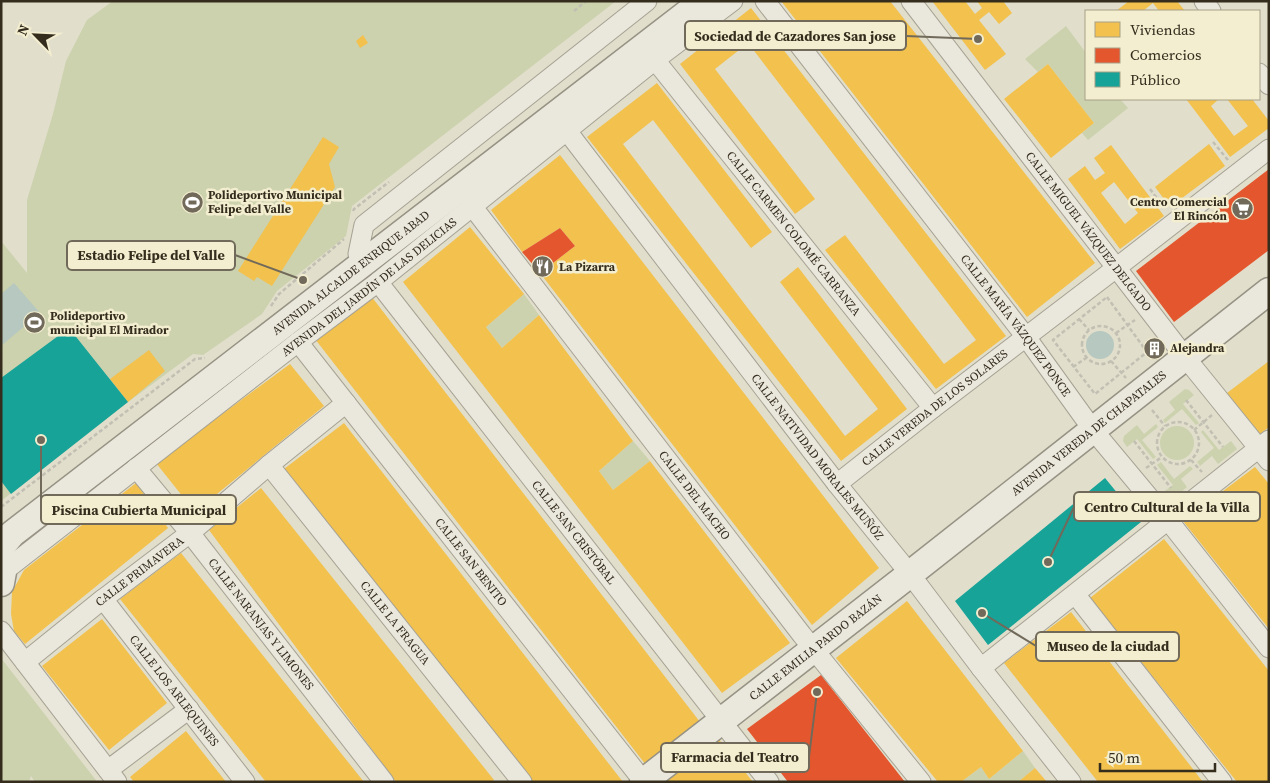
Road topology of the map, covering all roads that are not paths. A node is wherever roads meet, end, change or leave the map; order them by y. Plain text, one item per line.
1 (647, 1) edge
2 (684, 1) edge
3 (703, 1) edge
4 (733, 1) edge
5 (764, 1) edge
6 (912, 1) edge
7 (655, 60) junction
8 (1260, 74) edge
9 (1269, 86) edge
10 (567, 131) junction
11 (1269, 149) edge
12 (472, 206) junction
13 (354, 244) junction
14 (1117, 268) junction
15 (378, 282) junction
16 (1269, 291) edge
17 (1026, 337) junction
18 (298, 342) junction
19 (1185, 357) junction
20 (346, 404) junction
21 (933, 408) junction
22 (1093, 430) junction
23 (1265, 450) edge
24 (269, 465) junction
25 (136, 468) junction
26 (837, 484) junction
27 (1168, 520) junction
28 (1, 530) edge
29 (190, 533) junction
30 (2, 566) edge
31 (910, 574) junction
32 (1075, 594) junction
33 (103, 598) junction
34 (1, 631) edge
35 (1269, 648) edge
36 (813, 649) junction
37 (25, 662) junction
38 (981, 668) junction
39 (189, 709) junction
40 (720, 720) junction
41 (112, 776) edge
42 (520, 781) edge
43 (245, 782) edge
44 (384, 782) edge
45 (643, 782) edge
46 (769, 782) edge
47 (921, 782) edge
48 (1071, 782) edge
49 (1222, 782) edge

1 - 13 street, AVENIDA ALCALDE ENRIQUE ABAD
2 - 13 main road, AVENIDA ALCALDE ENRIQUE ABAD
3 - 30 main road, AVENIDA ALCALDE ENRIQUE ABAD
4 - 7 street, AVENIDA DEL JARDÍN DE LAS DELICIAS
5 - 17 street, CALLE MARÍA VÁZQUEZ PONCE
6 - 14 street, CALLE MIGUEL VÁZQUEZ DELGADO
7 - 10 street, AVENIDA DEL JARDÍN DE LAS DELICIAS
7 - 21 street, CALLE CARMEN COLOMÉ CARRANZA
8 - 9 street
10 - 12 street, AVENIDA DEL JARDÍN DE LAS DELICIAS
10 - 26 street, CALLE NATIVIDAD MORALES MUÑÓZ
11 - 14 street, CALLE VEREDA DE LOS SOLARES
12 - 15 street, AVENIDA DEL JARDÍN DE LAS DELICIAS
12 - 36 street, CALLE DEL MACHO
13 - 28 main road, AVENIDA ALCALDE ENRIQUE ABAD
14 - 17 street, CALLE VEREDA DE LOS SOLARES
14 - 19 street, CALLE MIGUEL VÁZQUEZ DELGADO
15 - 18 street, AVENIDA DEL JARDÍN DE LAS DELICIAS
15 - 40 street, CALLE SAN CRISTÓBAL
16 - 19 main road, AVENIDA VEREDA DE CHAPATALES
17 - 21 street, CALLE VEREDA DE LOS SOLARES
17 - 22 street, CALLE MARÍA VÁZQUEZ PONCE
18 - 20 street, CALLE SAN BENITO
18 - 25 street, AVENIDA DEL JARDÍN DE LAS DELICIAS
19 - 22 main road, AVENIDA VEREDA DE CHAPATALES
19 - 23 street, CALLE MIGUEL VÁZQUEZ DELGADO
20 - 24 street, CALLE PRIMAVERA
20 - 45 street, CALLE SAN BENITO
21 - 26 street, CALLE VEREDA DE LOS SOLARES
22 - 27 street, CALLE MARÍA VÁZQUEZ PONCE
22 - 31 main road, AVENIDA VEREDA DE CHAPATALES
23 - 27 street
24 - 29 street, CALLE PRIMAVERA
24 - 42 street, CALLE LA FRAGUA
25 - 29 street, CALLE NARANJAS Y LIMONES
25 - 30 street, AVENIDA DEL JARDÍN DE LAS DELICIAS
26 - 31 street, CALLE NATIVIDAD MORALES MUÑÓZ
27 - 32 street
27 - 35 street, CALLE MARÍA VÁZQUEZ PONCE
29 - 33 street, CALLE PRIMAVERA
29 - 44 street, CALLE NARANJAS Y LIMONES
31 - 36 main road, CALLE EMILIA PARDO BAZÁN
31 - 38 street, CALLE NATIVIDAD MORALES MUÑÓZ
32 - 38 street
32 - 49 street
33 - 37 street, CALLE PRIMAVERA
33 - 39 street, CALLE LOS ARLEQUINES
34 - 37 street
36 - 40 main road, CALLE EMILIA PARDO BAZÁN
36 - 47 street, CALLE DEL MACHO
37 - 41 street
38 - 48 street, CALLE NATIVIDAD MORALES MUÑÓZ
39 - 41 street
39 - 43 street, CALLE LOS ARLEQUINES
40 - 45 main road, CALLE EMILIA PARDO BAZÁN
40 - 46 street, CALLE SAN CRISTÓBAL

